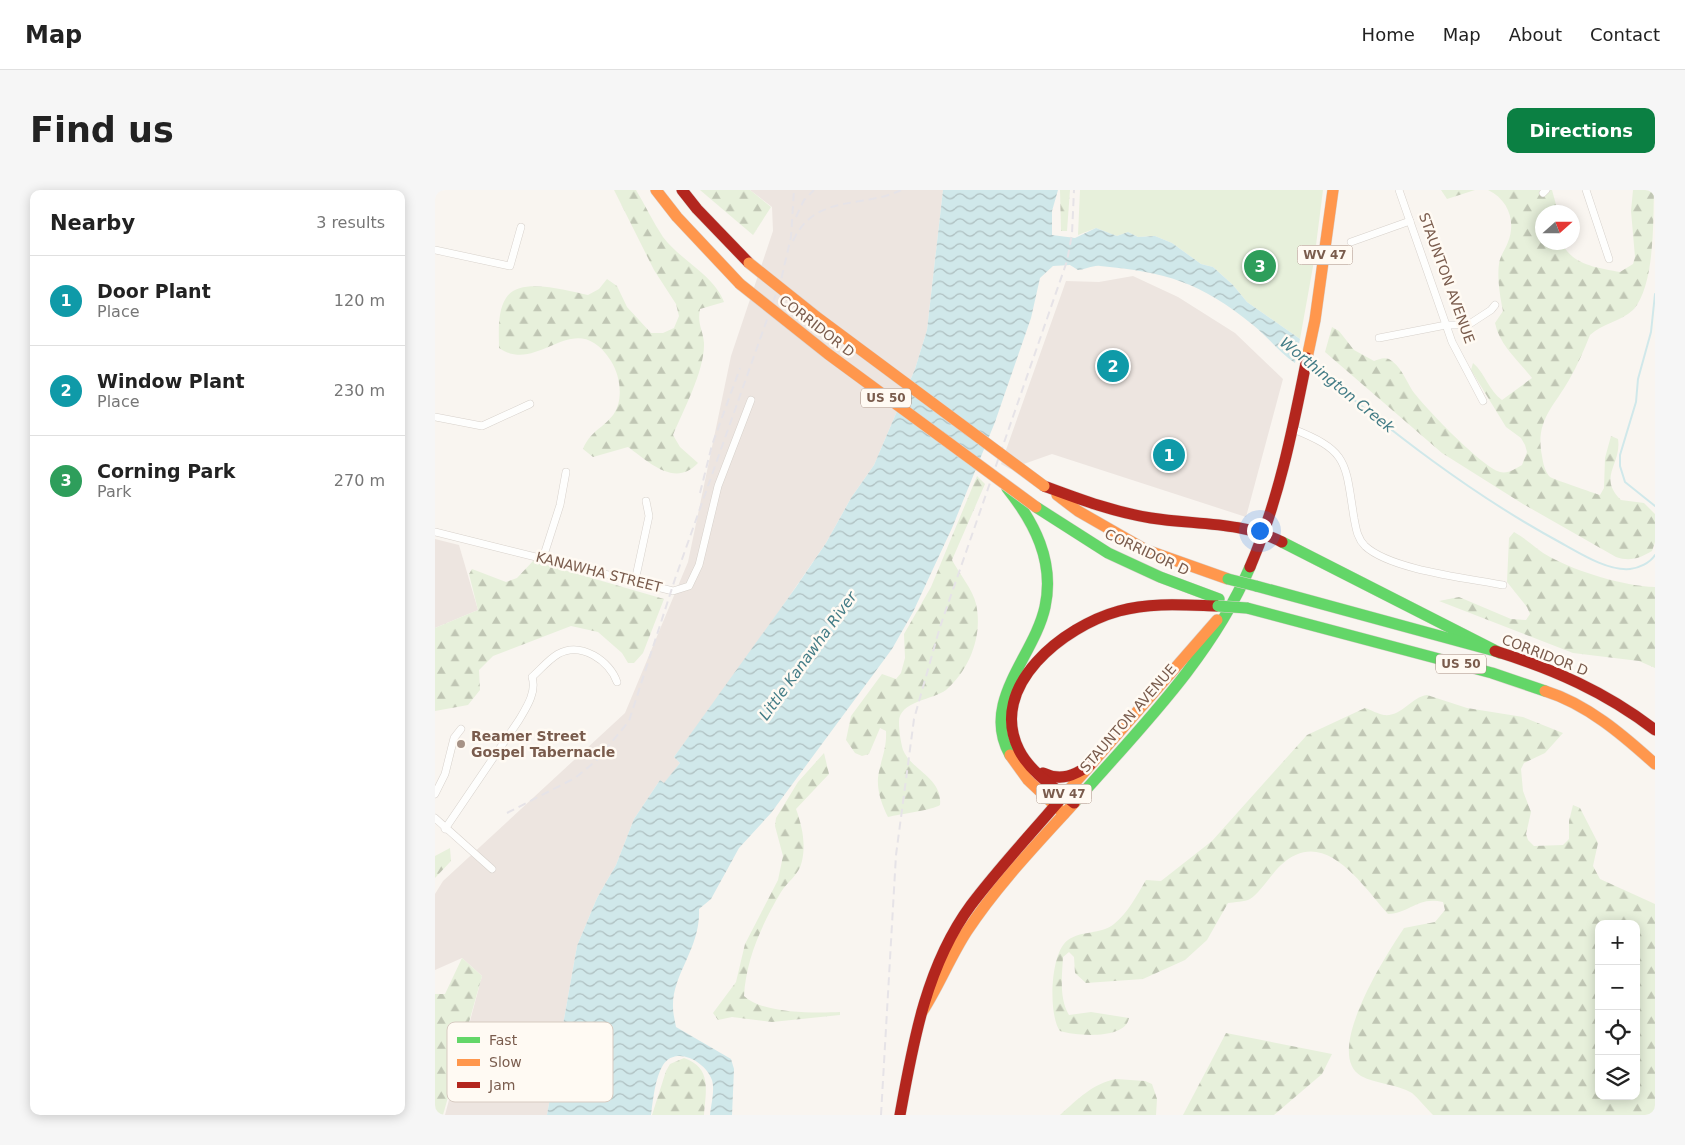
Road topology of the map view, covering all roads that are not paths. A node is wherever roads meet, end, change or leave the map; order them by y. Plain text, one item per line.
1 (656, 190) edge
2 (682, 190) edge
3 (1399, 190) edge
4 (1586, 190) edge
5 (1334, 192) edge
6 (1410, 221) junction
7 (521, 226) dead end
8 (1351, 242) dead end
9 (435, 250) edge
10 (1609, 259) dead end
11 (1495, 305) dead end
12 (1446, 325) junction
13 (1379, 338) dead end
14 (751, 400) dead end
15 (1483, 401) dead end
16 (530, 404) dead end
17 (435, 417) edge
18 (1293, 430) junction
19 (566, 472) dead end
20 (1005, 486) junction
21 (1045, 486) junction
22 (646, 501) dead end
23 (435, 532) edge
24 (1265, 533) junction
25 (543, 558) junction
26 (635, 581) junction
27 (1503, 585) dead end
28 (1238, 596) junction
29 (1219, 603) junction
30 (1500, 653) junction
31 (617, 682) dead end
32 (461, 729) dead end
33 (1655, 730) edge
34 (1655, 764) edge
35 (1090, 765) junction
36 (1032, 766) junction
37 (435, 794) edge
38 (1064, 795) junction
39 (1074, 803) junction
40 (1055, 805) junction
41 (1064, 814) junction
42 (435, 818) edge
43 (445, 829) junction
44 (492, 869) dead end
45 (923, 1012) junction
46 (900, 1115) edge

1 - 20 main road, CORRIDOR D / US 50, bridge
2 - 21 main road, CORRIDOR D / US 50, bridge
3 - 6 street, STAUNTON AVENUE
4 - 10 street
5 - 18 main road, STAUNTON AVENUE / WV 47
6 - 8 street
6 - 12 street, STAUNTON AVENUE
7 - 9 street
11 - 12 street
12 - 13 street
12 - 15 street, STAUNTON AVENUE
14 - 26 street, KANAWHA STREET
16 - 17 street
18 - 24 main road, STAUNTON AVENUE / WV 47
18 - 27 street
19 - 25 street
20 - 29 main road, CORRIDOR D / US 50, bridge
20 - 40 main road
21 - 24 main road
21 - 30 main road, CORRIDOR D / US 50, bridge
22 - 26 street
23 - 25 street, KANAWHA STREET
24 - 28 main road, STAUNTON AVENUE / WV 47
24 - 30 main road
25 - 26 street, KANAWHA STREET
28 - 35 main road, STAUNTON AVENUE / WV 47
28 - 39 main road, STAUNTON AVENUE / WV 47
29 - 34 main road, US 50, bridge
29 - 36 main road
30 - 33 main road, CORRIDOR D / US 50
31 - 43 street
32 - 37 street
35 - 36 main road
35 - 38 main road, STAUNTON AVENUE / WV 47
36 - 38 main road
38 - 39 main road
38 - 40 main road, STAUNTON AVENUE / WV 47
39 - 41 main road, STAUNTON AVENUE / WV 47
40 - 41 main road
40 - 45 main road, STAUNTON AVENUE / WV 47
41 - 45 main road, STAUNTON AVENUE / WV 47
42 - 43 street
43 - 44 street
45 - 46 main road, WV 47

